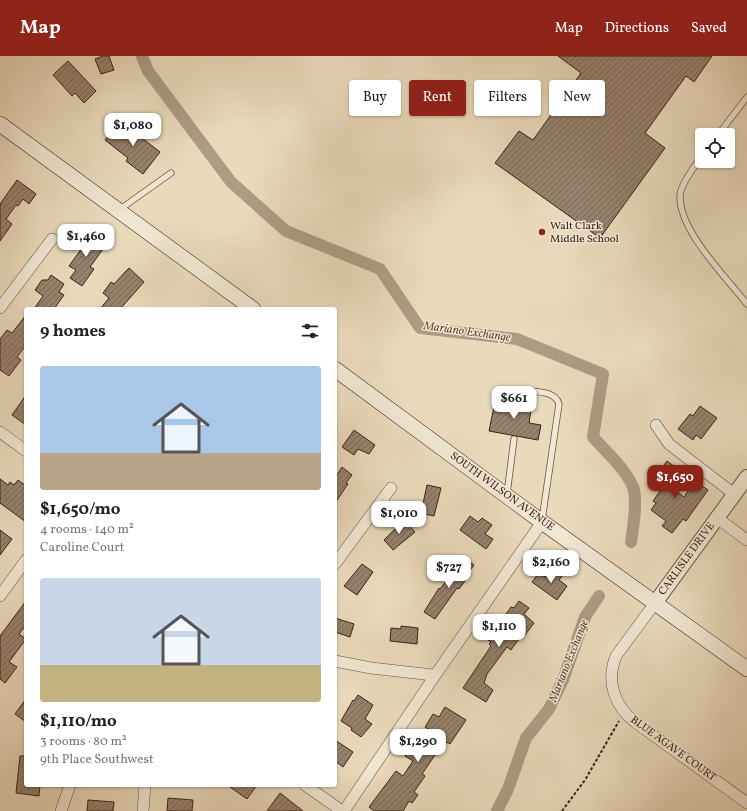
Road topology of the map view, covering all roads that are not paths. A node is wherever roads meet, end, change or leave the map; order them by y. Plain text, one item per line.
1 (747, 97) edge
2 (0, 124) edge
3 (723, 128) edge
4 (695, 166) edge
5 (171, 173) dead end
6 (119, 211) junction
7 (52, 239) dead end
8 (747, 304) edge
9 (250, 307) edge
10 (0, 308) edge
11 (337, 370) edge
12 (518, 404) dead end
13 (656, 425) dead end
14 (0, 432) edge
15 (514, 439) dead end
16 (24, 450) edge
17 (747, 477) edge
18 (391, 488) dead end
19 (734, 494) junction
20 (507, 495) junction
21 (717, 518) junction
22 (542, 522) junction
23 (747, 540) edge
24 (337, 561) edge
25 (24, 563) edge
26 (0, 596) edge
27 (655, 602) junction
28 (337, 661) edge
29 (747, 669) edge
30 (434, 675) junction
31 (69, 787) edge
32 (145, 787) edge
33 (308, 787) edge
34 (747, 803) edge
35 (61, 811) edge
36 (143, 811) edge
37 (343, 811) edge

1 - 3 lane
2 - 6 main road
4 - 8 lane
5 - 6 lane
6 - 9 main road
7 - 10 street
11 - 20 main road, SOUTH WILSON AVENUE
12 - 22 lane
13 - 19 street
14 - 16 street
15 - 20 lane
17 - 19 street, CARLISLE DRIVE
18 - 24 street
19 - 21 street, CARLISLE DRIVE
20 - 22 main road, SOUTH WILSON AVENUE
21 - 23 street
21 - 27 street, CARLISLE DRIVE
22 - 27 main road, SOUTH WILSON AVENUE
22 - 30 street
25 - 26 street
27 - 29 main road, SOUTH WILSON AVENUE
27 - 34 street, BLUE AGAVE COURT
28 - 30 street
30 - 37 street
31 - 35 street
32 - 36 street
33 - 37 street

